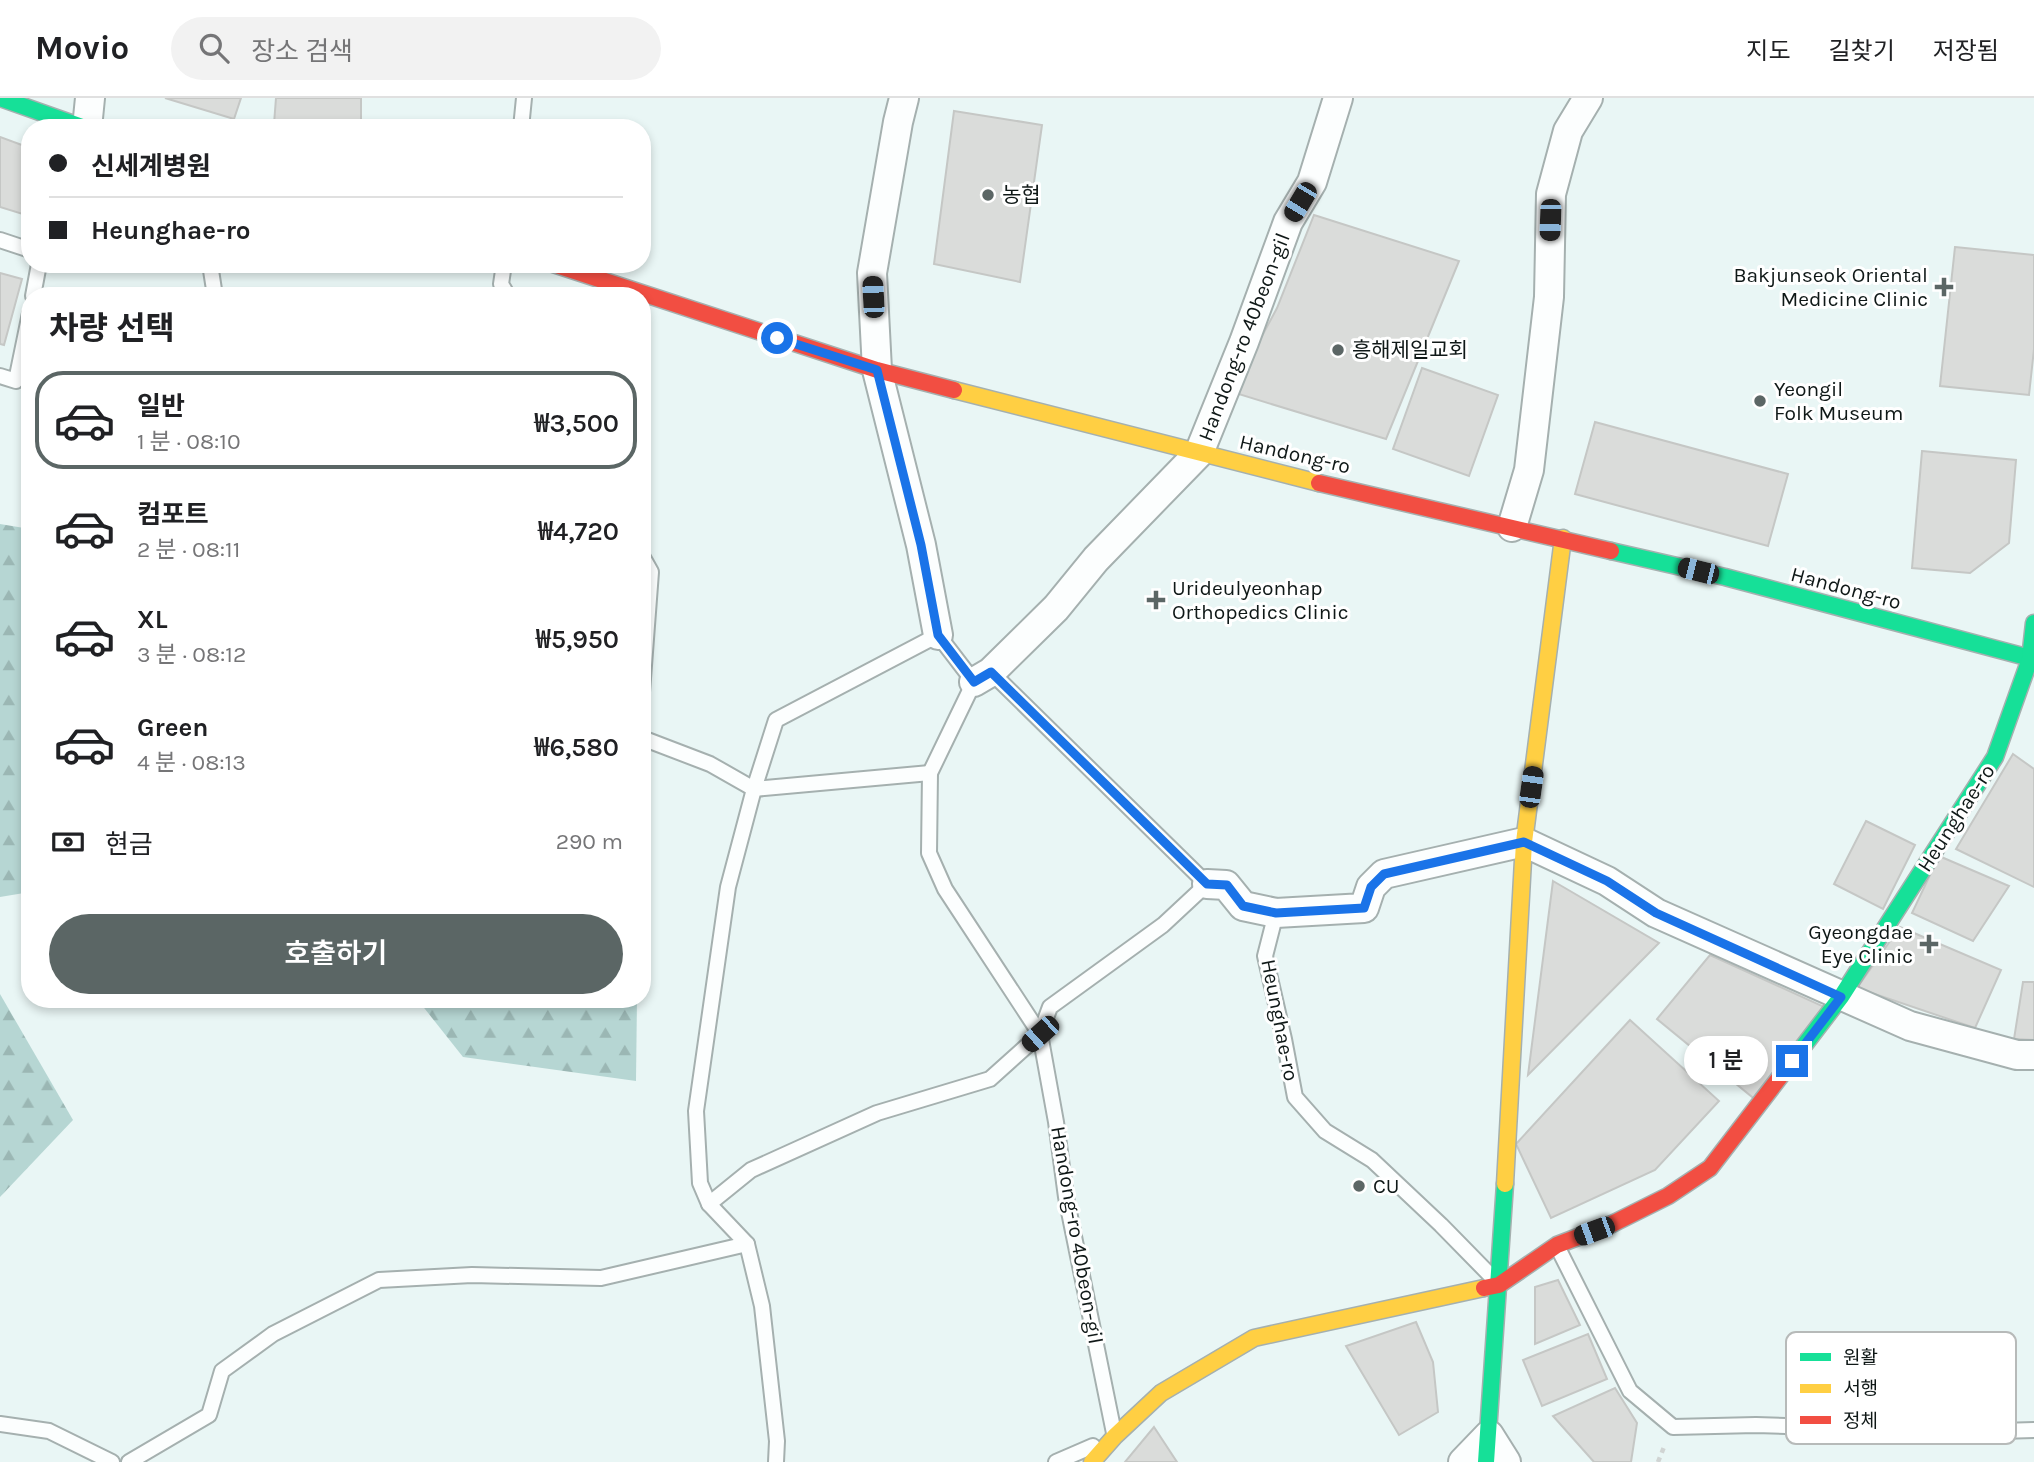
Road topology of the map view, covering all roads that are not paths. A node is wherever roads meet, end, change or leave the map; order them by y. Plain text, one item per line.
1 (0, 98) edge
2 (90, 98) edge
3 (524, 98) edge
4 (904, 98) edge
5 (1338, 98) edge
6 (1588, 98) edge
7 (60, 119) edge
8 (87, 119) edge
9 (522, 119) edge
10 (0, 240) edge
11 (21, 247) edge
12 (581, 273) edge
13 (623, 287) edge
14 (651, 296) edge
15 (21, 357) edge
16 (877, 370) junction
17 (0, 376) edge
18 (1199, 453) junction
19 (1512, 527) junction
20 (1563, 538) junction
21 (2034, 623) edge
22 (938, 635) junction
23 (2032, 659) edge
24 (982, 677) junction
25 (651, 741) edge
26 (930, 773) junction
27 (754, 789) junction
28 (1524, 842) junction
29 (1207, 884) junction
30 (1276, 913) junction
31 (1841, 997) junction
32 (1040, 1034) junction
33 (2034, 1055) edge
34 (709, 1203) junction
35 (747, 1244) junction
36 (1557, 1245) junction
37 (1499, 1285) junction
38 (0, 1424) edge
39 (1786, 1426) edge
40 (2034, 1430) edge
41 (2016, 1431) edge
42 (1115, 1436) junction
43 (1487, 1449) edge
44 (113, 1462) edge
45 (129, 1462) edge
46 (776, 1462) edge
47 (1056, 1462) edge
48 (1092, 1462) edge
49 (1463, 1462) edge
50 (1506, 1462) edge

1 - 7 street
2 - 8 street
3 - 9 lane
4 - 16 street
5 - 18 street, Handong-ro 40beon-gil
6 - 19 street
10 - 11 lane
12 - 13 street, Handong-ro
14 - 16 street, Handong-ro
15 - 17 lane
16 - 18 street, Handong-ro
16 - 22 street
18 - 19 street, Handong-ro
18 - 24 street, Handong-ro 40beon-gil
19 - 20 street, Handong-ro
20 - 23 street, Handong-ro
20 - 28 street
21 - 23 street, Heunghae-ro
22 - 24 lane
22 - 27 lane
23 - 31 street, Heunghae-ro
24 - 26 lane, Handong-ro 40beon-gil
24 - 29 lane
25 - 27 lane
26 - 27 lane
26 - 32 lane, Handong-ro 40beon-gil
27 - 34 lane
28 - 30 street
28 - 31 street
28 - 37 street
29 - 30 street
29 - 32 lane
30 - 37 lane, Heunghae-ro
31 - 33 street
31 - 36 street, Heunghae-ro
32 - 34 lane
32 - 42 lane, Handong-ro 40beon-gil
34 - 35 lane
35 - 45 lane
35 - 46 lane
36 - 37 street, Heunghae-ro
36 - 39 lane
37 - 42 street, Heunghae-ro
37 - 43 street
38 - 44 lane
40 - 41 lane
42 - 47 lane, Heunghae-ro
42 - 48 street, Heunghae-ro
43 - 49 street
43 - 50 street

